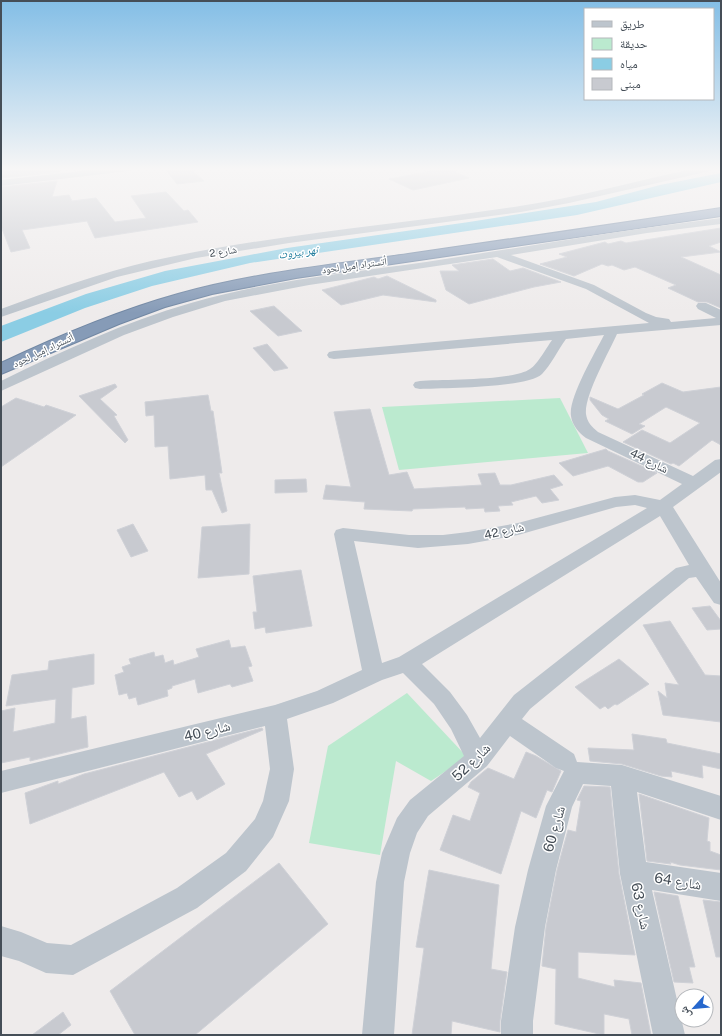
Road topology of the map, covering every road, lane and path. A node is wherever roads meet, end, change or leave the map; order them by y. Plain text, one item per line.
1 (466, 216) edge
2 (659, 216) edge
3 (664, 216) edge
4 (721, 221) edge
5 (497, 253) junction
6 (721, 301) edge
7 (122, 303) dead end
8 (1, 313) edge
9 (721, 315) edge
10 (721, 322) edge
11 (612, 331) junction
12 (562, 335) junction
13 (334, 355) dead end
14 (1, 369) edge
15 (420, 384) dead end
16 (1, 387) edge
17 (721, 464) edge
18 (694, 483) junction
19 (663, 506) junction
20 (701, 569) junction
21 (721, 598) edge
22 (407, 663) junction
23 (374, 674) junction
24 (275, 714) junction
25 (508, 722) junction
26 (478, 759) junction
27 (565, 762) dead end
28 (622, 776) junction
29 (1, 782) edge
30 (721, 808) edge
31 (634, 874) junction
32 (721, 887) edge
33 (1, 941) edge
34 (378, 1035) edge
35 (517, 1035) edge
36 (669, 1035) edge

1 - 8 street, شارع 2
2 - 7 highway, أتستراد إميل لحود
3 - 14 highway, أتستراد إميل لحود
4 - 5 street
5 - 9 street
5 - 16 street
6 - 9 street
10 - 11 street
11 - 12 street
11 - 18 street, شارع 44
12 - 13 street
12 - 15 street
17 - 18 street, شارع 40
18 - 19 street, شارع 40
19 - 20 street
19 - 22 street, شارع 40
19 - 23 street, شارع 42
20 - 21 street
20 - 25 street, شارع 52
22 - 23 street, شارع 40
22 - 26 street
23 - 24 street, شارع 40
24 - 29 street, شارع 40
24 - 33 street
25 - 26 street, شارع 52
25 - 27 street
26 - 34 street, شارع 52
28 - 30 street, شارع 60
28 - 31 street, شارع 63
28 - 35 street, شارع 60
31 - 32 street, شارع 64
31 - 36 street, شارع 63

